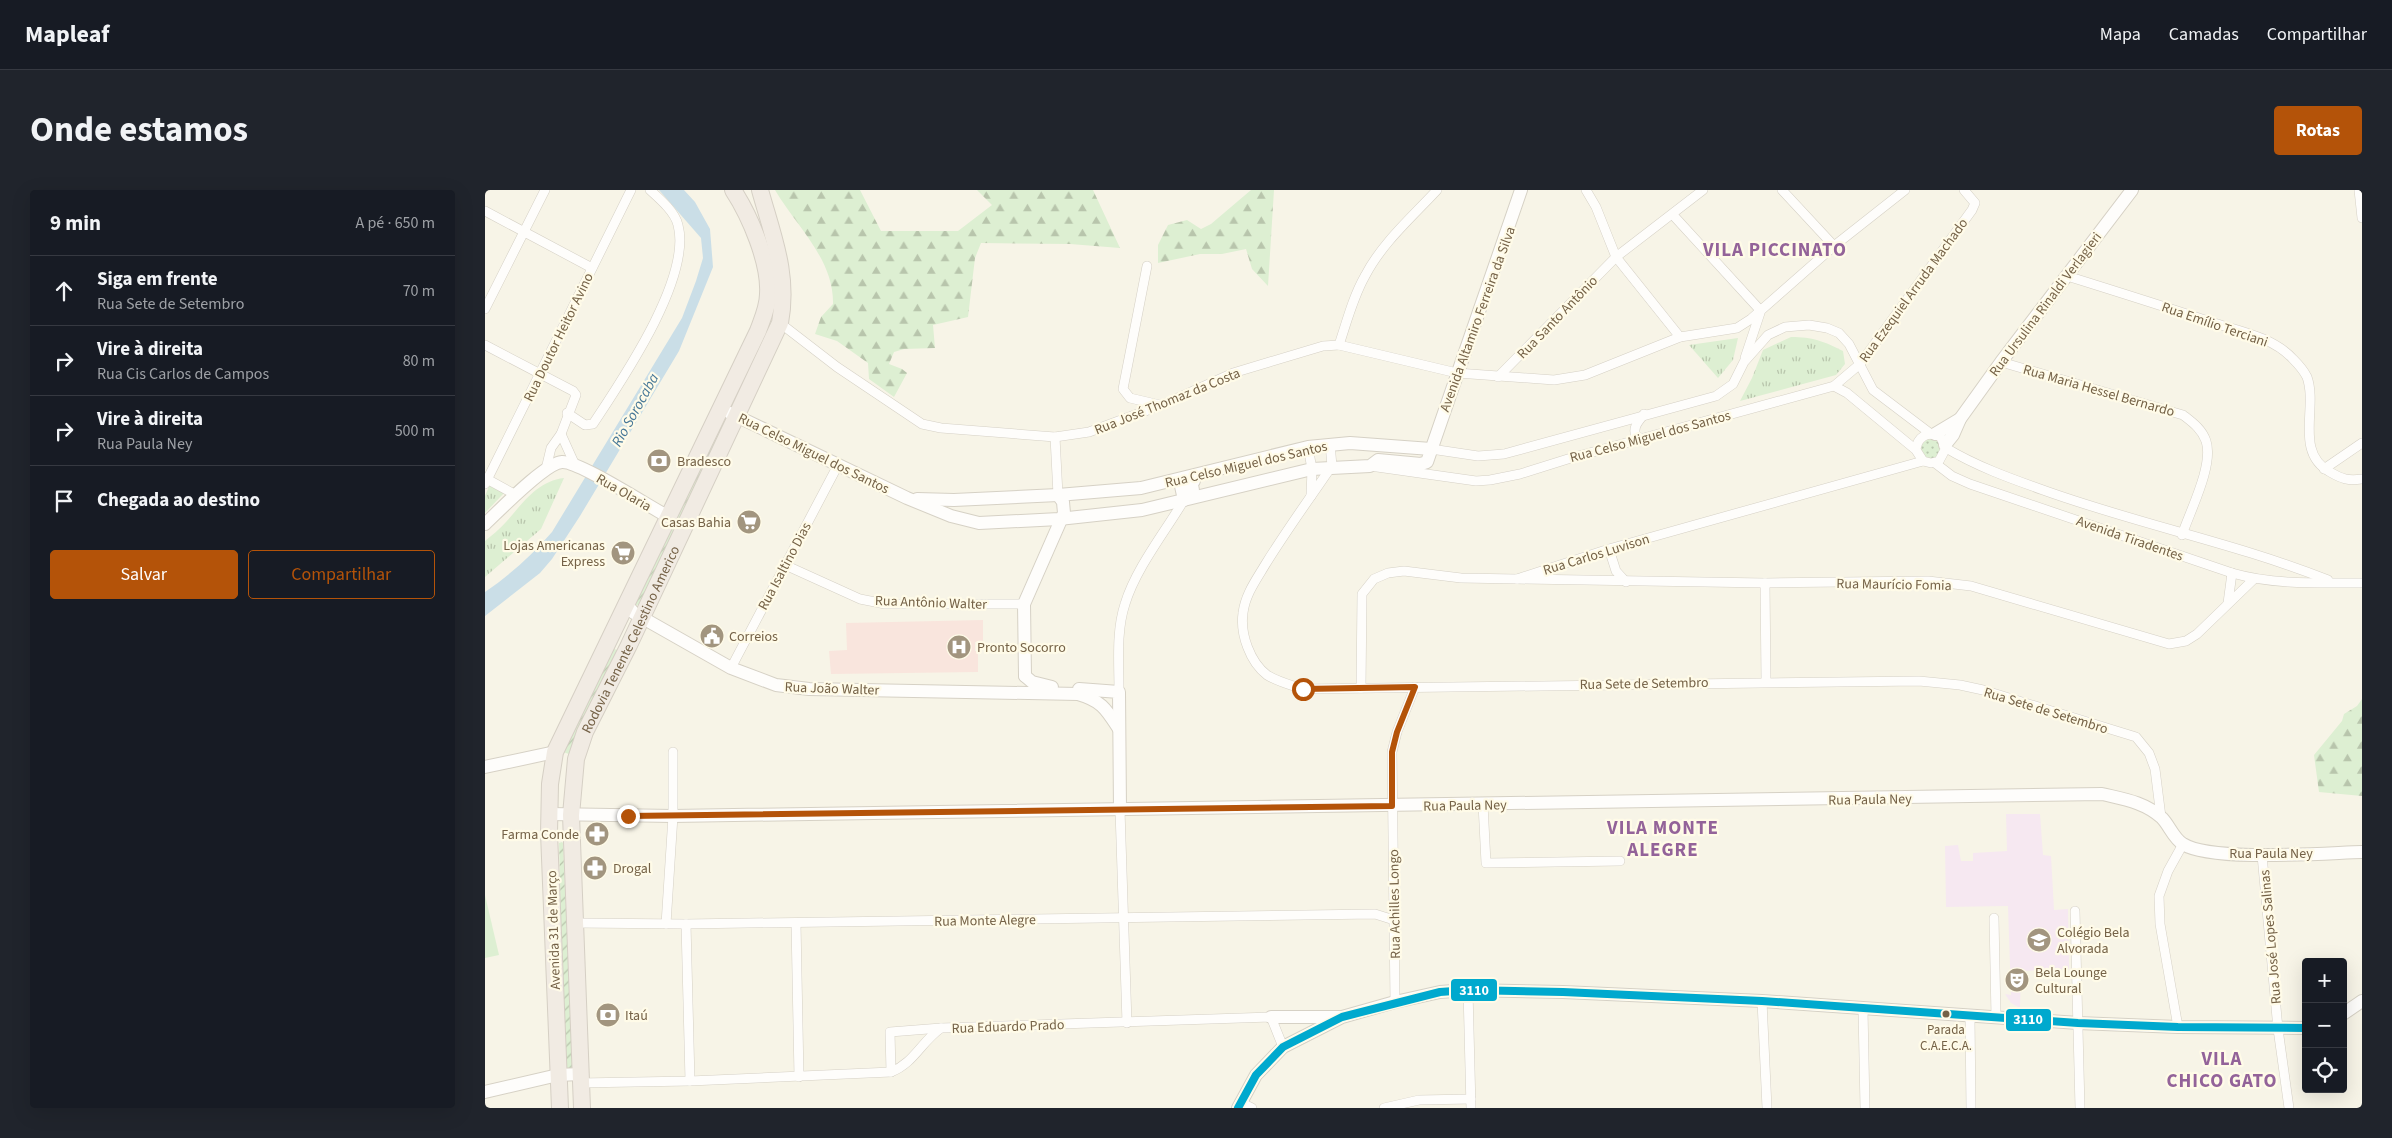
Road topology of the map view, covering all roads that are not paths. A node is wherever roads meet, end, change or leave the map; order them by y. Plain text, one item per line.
1 (545, 190) edge
2 (631, 190) edge
3 (650, 190) edge
4 (733, 190) edge
5 (760, 190) edge
6 (1521, 190) edge
7 (1586, 190) edge
8 (1703, 190) edge
9 (1782, 190) edge
10 (1964, 190) edge
11 (2132, 190) edge
12 (2359, 190) edge
13 (1432, 191) edge
14 (1902, 191) edge
15 (485, 212) edge
16 (1673, 216) junction
17 (2362, 218) edge
18 (523, 233) junction
19 (1834, 246) junction
20 (1616, 257) junction
21 (1147, 266) dead end
22 (592, 268) junction
23 (2067, 276) junction
24 (485, 309) edge
25 (1760, 310) junction
26 (779, 323) junction
27 (1680, 338) junction
28 (1339, 345) junction
29 (485, 346) edge
30 (1744, 362) junction
31 (2001, 362) junction
32 (1859, 364) junction
33 (540, 373) junction
34 (1457, 373) junction
35 (1498, 377) junction
36 (1834, 386) junction
37 (1160, 405) junction
38 (721, 408) junction
39 (567, 413) junction
40 (1644, 414) junction
41 (737, 416) junction
42 (1960, 419) junction
43 (561, 434) junction
44 (1933, 434) junction
45 (1055, 437) junction
46 (1643, 439) junction
47 (2362, 443) edge
48 (1330, 444) junction
49 (1946, 446) junction
50 (1308, 447) junction
51 (1431, 449) junction
52 (1916, 450) junction
53 (1923, 461) junction
54 (1935, 463) junction
55 (838, 465) junction
56 (578, 466) junction
57 (1332, 466) junction
58 (1370, 466) junction
59 (546, 469) junction
60 (1312, 469) junction
61 (2325, 469) junction
62 (2362, 479) edge
63 (1187, 480) junction
64 (486, 481) edge
65 (516, 495) junction
66 (1058, 495) junction
67 (1311, 496) junction
68 (907, 498) junction
69 (1184, 500) junction
70 (667, 516) junction
71 (1059, 520) junction
72 (485, 524) edge
73 (2182, 534) junction
74 (1609, 548) junction
75 (2286, 563) junction
76 (785, 565) junction
77 (2232, 573) junction
78 (1517, 579) junction
79 (2254, 579) junction
80 (1627, 582) junction
81 (2282, 582) junction
82 (2333, 582) junction
83 (1765, 583) junction
84 (2362, 583) edge
85 (2228, 603) junction
86 (1024, 604) junction
87 (627, 605) junction
88 (641, 617) junction
89 (731, 668) junction
90 (1025, 676) junction
91 (1766, 682) junction
92 (1415, 687) junction
93 (1361, 688) junction
94 (1009, 691) junction
95 (1119, 692) junction
96 (1119, 729) junction
97 (555, 752) junction
98 (673, 752) dead end
99 (485, 767) edge
100 (575, 775) junction
101 (1483, 804) junction
102 (1392, 806) junction
103 (1120, 810) junction
104 (549, 814) junction
105 (571, 815) junction
106 (673, 816) junction
107 (2161, 817) junction
108 (2183, 844) junction
109 (2362, 852) edge
110 (2262, 855) junction
111 (1619, 861) dead end
112 (2075, 911) dead end
113 (1123, 918) junction
114 (1994, 918) dead end
115 (1394, 920) junction
116 (575, 923) junction
117 (796, 923) junction
118 (666, 924) junction
119 (686, 924) junction
120 (1468, 990) junction
121 (1762, 1001) junction
122 (2362, 1001) edge
123 (1395, 1002) junction
124 (1863, 1009) junction
125 (2347, 1011) edge
126 (1271, 1016) junction
127 (1342, 1017) junction
128 (1970, 1017) junction
129 (1996, 1017) junction
130 (1127, 1023) junction
131 (2078, 1023) junction
132 (941, 1028) junction
133 (2177, 1028) junction
134 (2302, 1028) edge
135 (2278, 1029) junction
136 (1283, 1047) junction
137 (891, 1072) junction
138 (558, 1075) junction
139 (799, 1077) junction
140 (580, 1078) junction
141 (690, 1081) junction
142 (485, 1092) edge
143 (1471, 1103) edge
144 (1243, 1106) edge
145 (561, 1108) edge
146 (582, 1108) edge
147 (1384, 1108) edge
148 (1767, 1108) edge
149 (1865, 1108) edge
150 (1971, 1108) edge
151 (2080, 1108) edge
152 (2289, 1108) edge

1 - 18 street
2 - 22 street, Rua Doutor Heitor Avino
3 - 39 street
4 - 38 highway
5 - 26 highway
6 - 34 main road, Avenida Altamiro Ferreira da Silva
7 - 20 street
8 - 16 street, Rua Santo Antônio
9 - 19 street
10 - 32 street, Rua Ezequiel Arruda Machado
11 - 23 main road, Rua Ursulina Rinaldi Verlagieri
12 - 17 street
13 - 28 street
14 - 19 street
15 - 18 street
16 - 20 street, Rua Santo Antônio
16 - 25 street
18 - 22 street
18 - 24 street
19 - 25 street
20 - 27 street
20 - 35 street, Rua Santo Antônio
21 - 37 street
22 - 33 street, Rua Doutor Heitor Avino
23 - 31 main road, Rua Ursulina Rinaldi Verlagieri
23 - 61 street, Rua Emílio Terciani
25 - 27 street
25 - 30 street
26 - 41 highway
26 - 45 street, Rua José Thomaz da Costa
27 - 35 street
28 - 34 street
28 - 37 street, Rua José Thomaz da Costa
29 - 33 street
30 - 32 street, Rua Celso Miguel dos Santos
30 - 40 street, Rua Celso Miguel dos Santos
31 - 42 main road, Rua Ursulina Rinaldi Verlagieri
31 - 73 street, Rua Maria Hessel Bernardo
32 - 36 street, Rua Ezequiel Arruda Machado
32 - 44 street
33 - 39 street
33 - 64 street, Rua Doutor Heitor Avino
34 - 35 street
34 - 51 main road, Avenida Altamiro Ferreira da Silva
36 - 46 street, Rua Celso Miguel dos Santos
36 - 52 street
37 - 45 street, Rua José Thomaz da Costa
38 - 41 main road, Rua Celso Miguel dos Santos
38 - 70 highway, Rodovia Tenente Celestino Americo
39 - 43 street
40 - 46 street
40 - 51 street, Rua Celso Miguel dos Santos
41 - 55 main road, Rua Celso Miguel dos Santos
41 - 88 highway, Rodovia Tenente Celestino Americo
42 - 44 main road, Rua Ursulina Rinaldi Verlagieri
42 - 49 main road, Rua Ursulina Rinaldi Verlagieri
43 - 56 street
43 - 59 street
44 - 49 street
44 - 52 street
45 - 66 street
46 - 58 street, Rua Celso Miguel dos Santos
47 - 61 street
48 - 50 main road, Rua Celso Miguel dos Santos
48 - 51 main road, Rua Celso Miguel dos Santos
48 - 57 street
49 - 54 street
49 - 73 street, Avenida Tiradentes
50 - 60 street
50 - 63 main road, Rua Celso Miguel dos Santos
51 - 58 main road
52 - 53 street
53 - 54 street
53 - 74 street, Rua Carlos Luvison
54 - 77 street, Avenida Tiradentes
55 - 68 main road, Rua Celso Miguel dos Santos
55 - 76 street, Rua Isaltino Dias
56 - 59 main road
56 - 70 main road, Rua Olaria
57 - 58 main road, Rua Celso Miguel dos Santos
57 - 60 main road, Rua Celso Miguel dos Santos
57 - 67 street, Rua Sete de Setembro
59 - 65 main road
60 - 67 street
60 - 69 main road, Rua Celso Miguel dos Santos
61 - 62 street
63 - 66 main road, Rua Celso Miguel dos Santos
63 - 69 main road
64 - 65 street
65 - 72 main road
66 - 68 main road, Rua Celso Miguel dos Santos
66 - 71 main road
67 - 93 street, Rua Sete de Setembro
68 - 71 main road, Rua Celso Miguel dos Santos
69 - 71 main road, Rua Celso Miguel dos Santos
69 - 95 street
70 - 87 highway, Rodovia Tenente Celestino Americo
71 - 86 main road
73 - 75 street, Avenida Tiradentes
74 - 78 street, Rua Carlos Luvison
74 - 80 street
75 - 81 street
75 - 82 street, Avenida Tiradentes
76 - 86 street, Rua Antônio Walter
76 - 89 street, Rua Isaltino Dias
77 - 79 street, Avenida Tiradentes
77 - 85 street
78 - 80 street, Rua Maurício Fomia
78 - 93 street, Rua Carlos Luvison
79 - 81 street, Avenida Tiradentes
79 - 85 street, Rua Maurício Fomia
80 - 83 street, Rua Maurício Fomia
81 - 82 street, Avenida Tiradentes
82 - 84 street, Avenida Tiradentes
83 - 85 street, Rua Maurício Fomia
83 - 91 street
86 - 90 main road
87 - 88 main road, Rua João Walter
87 - 97 highway, Rodovia Tenente Celestino Americo
88 - 89 main road, Rua João Walter
88 - 100 highway, Rodovia Tenente Celestino Americo
89 - 94 main road, Rua João Walter
90 - 94 main road
90 - 95 main road
91 - 92 street, Rua Sete de Setembro
91 - 107 street, Rua Sete de Setembro
92 - 93 street, Rua Sete de Setembro
92 - 102 street, Rua Achilles Longo
94 - 96 main road, Rua João Walter
95 - 96 main road
96 - 103 main road
97 - 99 main road
97 - 100 highway
97 - 104 highway, Avenida 31 de Março
98 - 106 street
100 - 105 highway, Avenida 31 de Março
101 - 102 main road, Rua Paula Ney
101 - 107 main road, Rua Paula Ney
101 - 111 street
102 - 103 main road, Rua Paula Ney
102 - 115 street, Rua Achilles Longo
103 - 106 main road, Rua Paula Ney
103 - 113 street
104 - 105 main road, Rua Paula Ney
104 - 138 highway, Avenida 31 de Março
105 - 106 main road, Rua Paula Ney
105 - 116 highway, Avenida 31 de Março
106 - 118 street
107 - 108 main road, Rua Paula Ney
108 - 110 main road, Rua Paula Ney
108 - 133 street
109 - 110 main road, Rua Paula Ney
110 - 135 street, Rua José Lopes Salinas
112 - 131 street
113 - 115 street, Rua Monte Alegre
113 - 117 street, Rua Monte Alegre
113 - 130 street
114 - 129 street
115 - 123 street, Rua Achilles Longo
116 - 118 street, Rua Monte Alegre
116 - 140 highway, Avenida 31 de Março
117 - 119 street, Rua Monte Alegre
117 - 139 street
118 - 119 street, Rua Monte Alegre
119 - 141 street
120 - 121 main road
120 - 123 main road
120 - 143 street
121 - 124 main road
121 - 148 street
122 - 125 main road
123 - 127 main road
124 - 128 main road
124 - 149 street
126 - 127 main road
126 - 130 street, Rua Eduardo Prado
126 - 136 street
127 - 136 main road
128 - 129 main road
128 - 150 street
129 - 131 main road
130 - 132 street, Rua Eduardo Prado
131 - 133 main road
131 - 151 street
132 - 137 street, Rua Eduardo Prado
132 - 137 street
133 - 135 main road
134 - 135 main road
135 - 152 street, Rua José Lopes Salinas
136 - 144 main road
137 - 139 street, Rua Eduardo Prado
138 - 140 main road
138 - 142 main road
138 - 145 highway, Avenida 31 de Março
139 - 141 street, Rua Eduardo Prado
140 - 141 street, Rua Eduardo Prado
140 - 146 highway, Avenida 31 de Março
143 - 147 street

